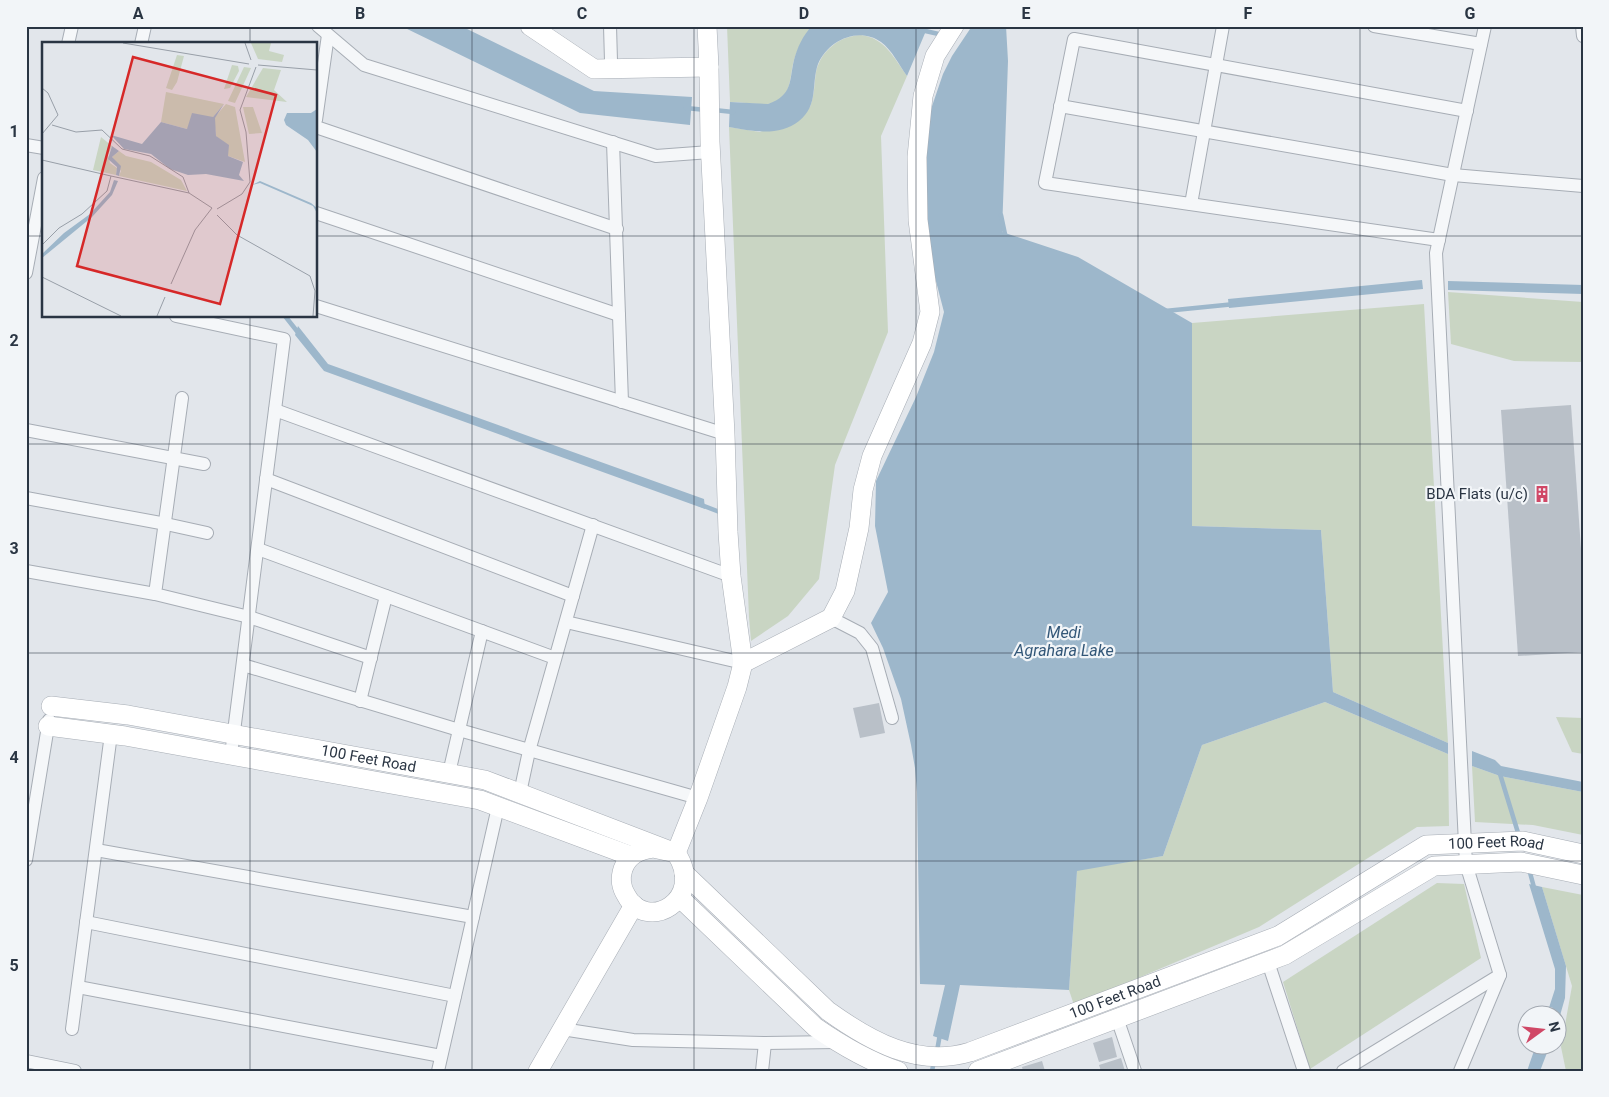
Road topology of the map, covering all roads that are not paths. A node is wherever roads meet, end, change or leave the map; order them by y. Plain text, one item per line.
1 (72, 26) edge
2 (145, 26) edge
3 (530, 26) edge
4 (610, 26) edge
5 (707, 26) edge
6 (1223, 26) edge
7 (1374, 26) edge
8 (1485, 26) edge
9 (1582, 26) edge
10 (323, 30) edge
11 (950, 33) edge
12 (1583, 36) edge
13 (68, 42) edge
14 (141, 42) edge
15 (1481, 44) junction
16 (611, 61) dead end
17 (1216, 65) junction
18 (709, 67) junction
19 (318, 94) edge
20 (1060, 106) junction
21 (1467, 111) junction
22 (318, 128) edge
23 (1204, 131) junction
24 (613, 142) junction
25 (26, 144) edge
26 (710, 147) junction
27 (42, 148) edge
28 (1453, 175) junction
29 (1583, 186) edge
30 (42, 189) edge
31 (1191, 204) junction
32 (318, 214) edge
33 (617, 229) junction
34 (1439, 240) junction
35 (26, 273) edge
36 (318, 307) edge
37 (619, 315) junction
38 (185, 318) edge
39 (182, 398) dead end
40 (622, 402) junction
41 (275, 410) junction
42 (26, 430) edge
43 (725, 434) junction
44 (174, 459) junction
45 (204, 464) dead end
46 (266, 479) junction
47 (26, 498) edge
48 (166, 524) junction
49 (593, 525) junction
50 (207, 533) dead end
51 (258, 549) junction
52 (26, 571) edge
53 (731, 576) junction
54 (155, 594) junction
55 (386, 596) junction
56 (573, 596) junction
57 (249, 617) junction
58 (831, 618) junction
59 (566, 622) junction
60 (482, 631) junction
61 (371, 658) junction
62 (555, 658) junction
63 (743, 663) junction
64 (243, 665) junction
65 (360, 701) junction
66 (51, 706) joint
67 (892, 718) dead end
68 (48, 726) junction
69 (458, 730) junction
70 (111, 734) junction
71 (234, 735) junction
72 (529, 751) junction
73 (232, 755) junction
74 (449, 774) junction
75 (520, 793) junction
76 (698, 798) junction
77 (498, 807) junction
78 (1465, 844) junction
79 (96, 850) junction
80 (676, 853) junction
81 (1583, 854) edge
82 (631, 856) junction
83 (26, 860) edge
84 (1466, 864) junction
85 (684, 873) junction
86 (1583, 875) edge
87 (680, 898) junction
88 (634, 905) junction
89 (473, 917) junction
90 (86, 922) junction
91 (1268, 962) junction
92 (1500, 975) junction
93 (78, 987) junction
94 (455, 996) junction
95 (1117, 1018) junction
96 (72, 1029) dead end
97 (562, 1029) junction
98 (837, 1042) junction
99 (765, 1044) junction
100 (441, 1056) junction
101 (26, 1060) edge
102 (75, 1071) edge
103 (438, 1071) edge
104 (538, 1071) edge
105 (762, 1071) edge
106 (898, 1071) edge
107 (978, 1071) edge
108 (1135, 1071) edge
109 (1304, 1071) edge
110 (1343, 1071) edge
111 (1460, 1071) edge

1 - 13 street
2 - 14 street
3 - 18 main road
4 - 16 street
5 - 18 main road
6 - 17 street
7 - 15 street
8 - 15 street
9 - 12 street
10 - 19 street
10 - 24 street
11 - 58 main road
15 - 21 street
17 - 20 street
17 - 21 street
17 - 23 street
18 - 26 main road
20 - 23 street
20 - 31 street
21 - 28 street
22 - 33 street
23 - 28 street
23 - 31 street
24 - 26 street
24 - 33 street
25 - 27 street
26 - 43 main road
28 - 29 street
28 - 34 street
30 - 35 street
31 - 34 street
32 - 37 street
33 - 37 street
34 - 78 street
36 - 40 street
37 - 40 street
38 - 41 street
39 - 44 street
40 - 43 street
41 - 46 street
41 - 49 street
42 - 44 street
43 - 53 main road
44 - 45 street
44 - 48 street
46 - 51 street
46 - 56 street
47 - 48 street
48 - 50 street
48 - 54 street
49 - 53 street
49 - 56 street
51 - 55 street
51 - 57 street
52 - 54 street
53 - 63 main road
54 - 57 street
55 - 60 street
55 - 61 street
56 - 59 street
57 - 61 street
57 - 64 street
58 - 63 main road
58 - 67 street
59 - 62 street
59 - 63 street
60 - 62 street
60 - 69 street
61 - 65 street
62 - 72 street
63 - 76 main road
64 - 65 street
64 - 71 street
65 - 69 street
66 - 68 street
66 - 71 main road, 100 Feet Road
68 - 70 main road, 100 Feet Road
68 - 83 street
69 - 72 street
69 - 74 street
70 - 73 main road, 100 Feet Road
70 - 79 street
71 - 73 street
71 - 74 main road, 100 Feet Road
72 - 75 street
72 - 76 street
73 - 77 main road, 100 Feet Road
74 - 75 main road, 100 Feet Road
75 - 80 main road, 100 Feet Road
76 - 80 main road
77 - 82 main road, 100 Feet Road
77 - 89 street
78 - 81 main road, 100 Feet Road
78 - 84 street
78 - 85 main road, 100 Feet Road
79 - 89 street
79 - 90 street
80 - 82 main road
80 - 85 main road
82 - 88 main road
84 - 86 main road, 100 Feet Road
84 - 91 main road, 100 Feet Road
84 - 92 street
85 - 87 main road
87 - 88 main road
87 - 98 main road
88 - 97 main road
89 - 94 street
90 - 93 street
90 - 94 street
91 - 95 main road, 100 Feet Road
91 - 109 street
92 - 110 street
92 - 111 street
93 - 96 street
93 - 100 street
94 - 100 street
95 - 107 main road, 100 Feet Road
95 - 108 street
97 - 99 street
97 - 104 main road
98 - 99 street
98 - 106 main road
99 - 105 street
100 - 103 street
101 - 102 street

